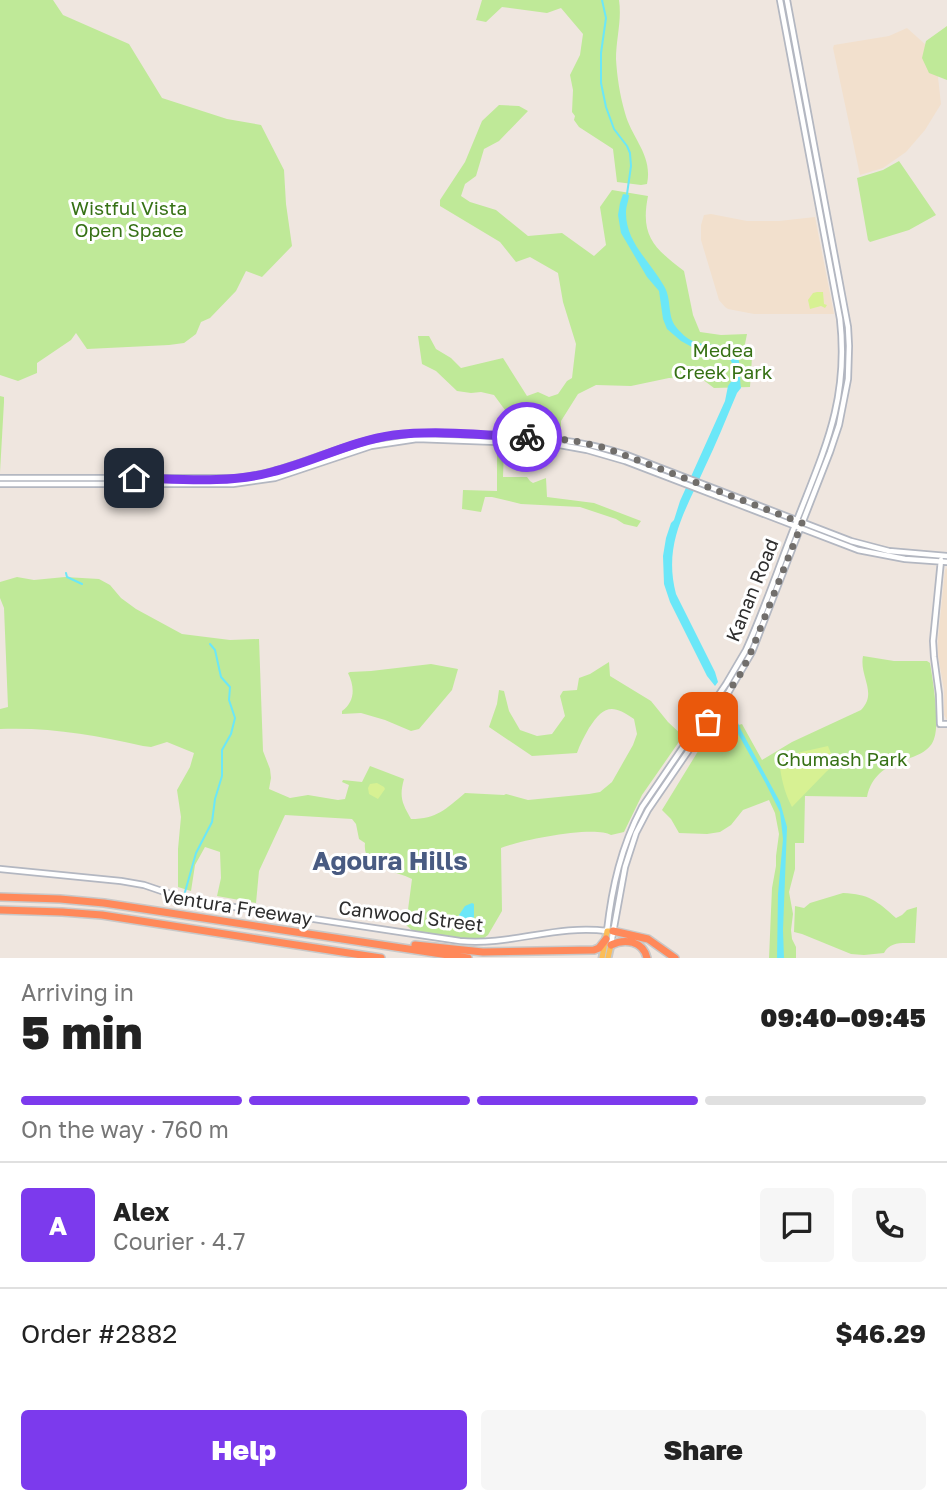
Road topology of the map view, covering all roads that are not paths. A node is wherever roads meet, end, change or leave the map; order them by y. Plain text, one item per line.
1 (780, 0) edge
2 (787, 0) edge
3 (0, 478) edge
4 (688, 482) junction
5 (0, 484) edge
6 (798, 525) junction
7 (944, 559) edge
8 (947, 724) edge
9 (0, 869) edge
10 (0, 897) edge
11 (0, 910) edge
12 (609, 937) junction
13 (369, 942) junction
14 (350, 953) junction
15 (362, 958) edge
16 (381, 958) edge
17 (468, 958) edge
18 (603, 958) edge
19 (608, 958) edge
20 (647, 958) edge
21 (675, 958) edge

1 - 6 main road, Kanan Road
2 - 6 main road, Kanan Road
3 - 4 main road
4 - 5 main road
4 - 6 main road
6 - 7 main road
6 - 12 main road, Kanan Road
7 - 8 main road
9 - 12 main road, Canwood Street
10 - 13 highway, Ventura Freeway
11 - 14 highway, Ventura Freeway
12 - 13 highway
12 - 18 main road, Kanan Road
12 - 19 main road, Kanan Road
12 - 20 highway
12 - 21 highway
13 - 17 highway, Ventura Freeway
14 - 15 highway
14 - 16 highway, Ventura Freeway

